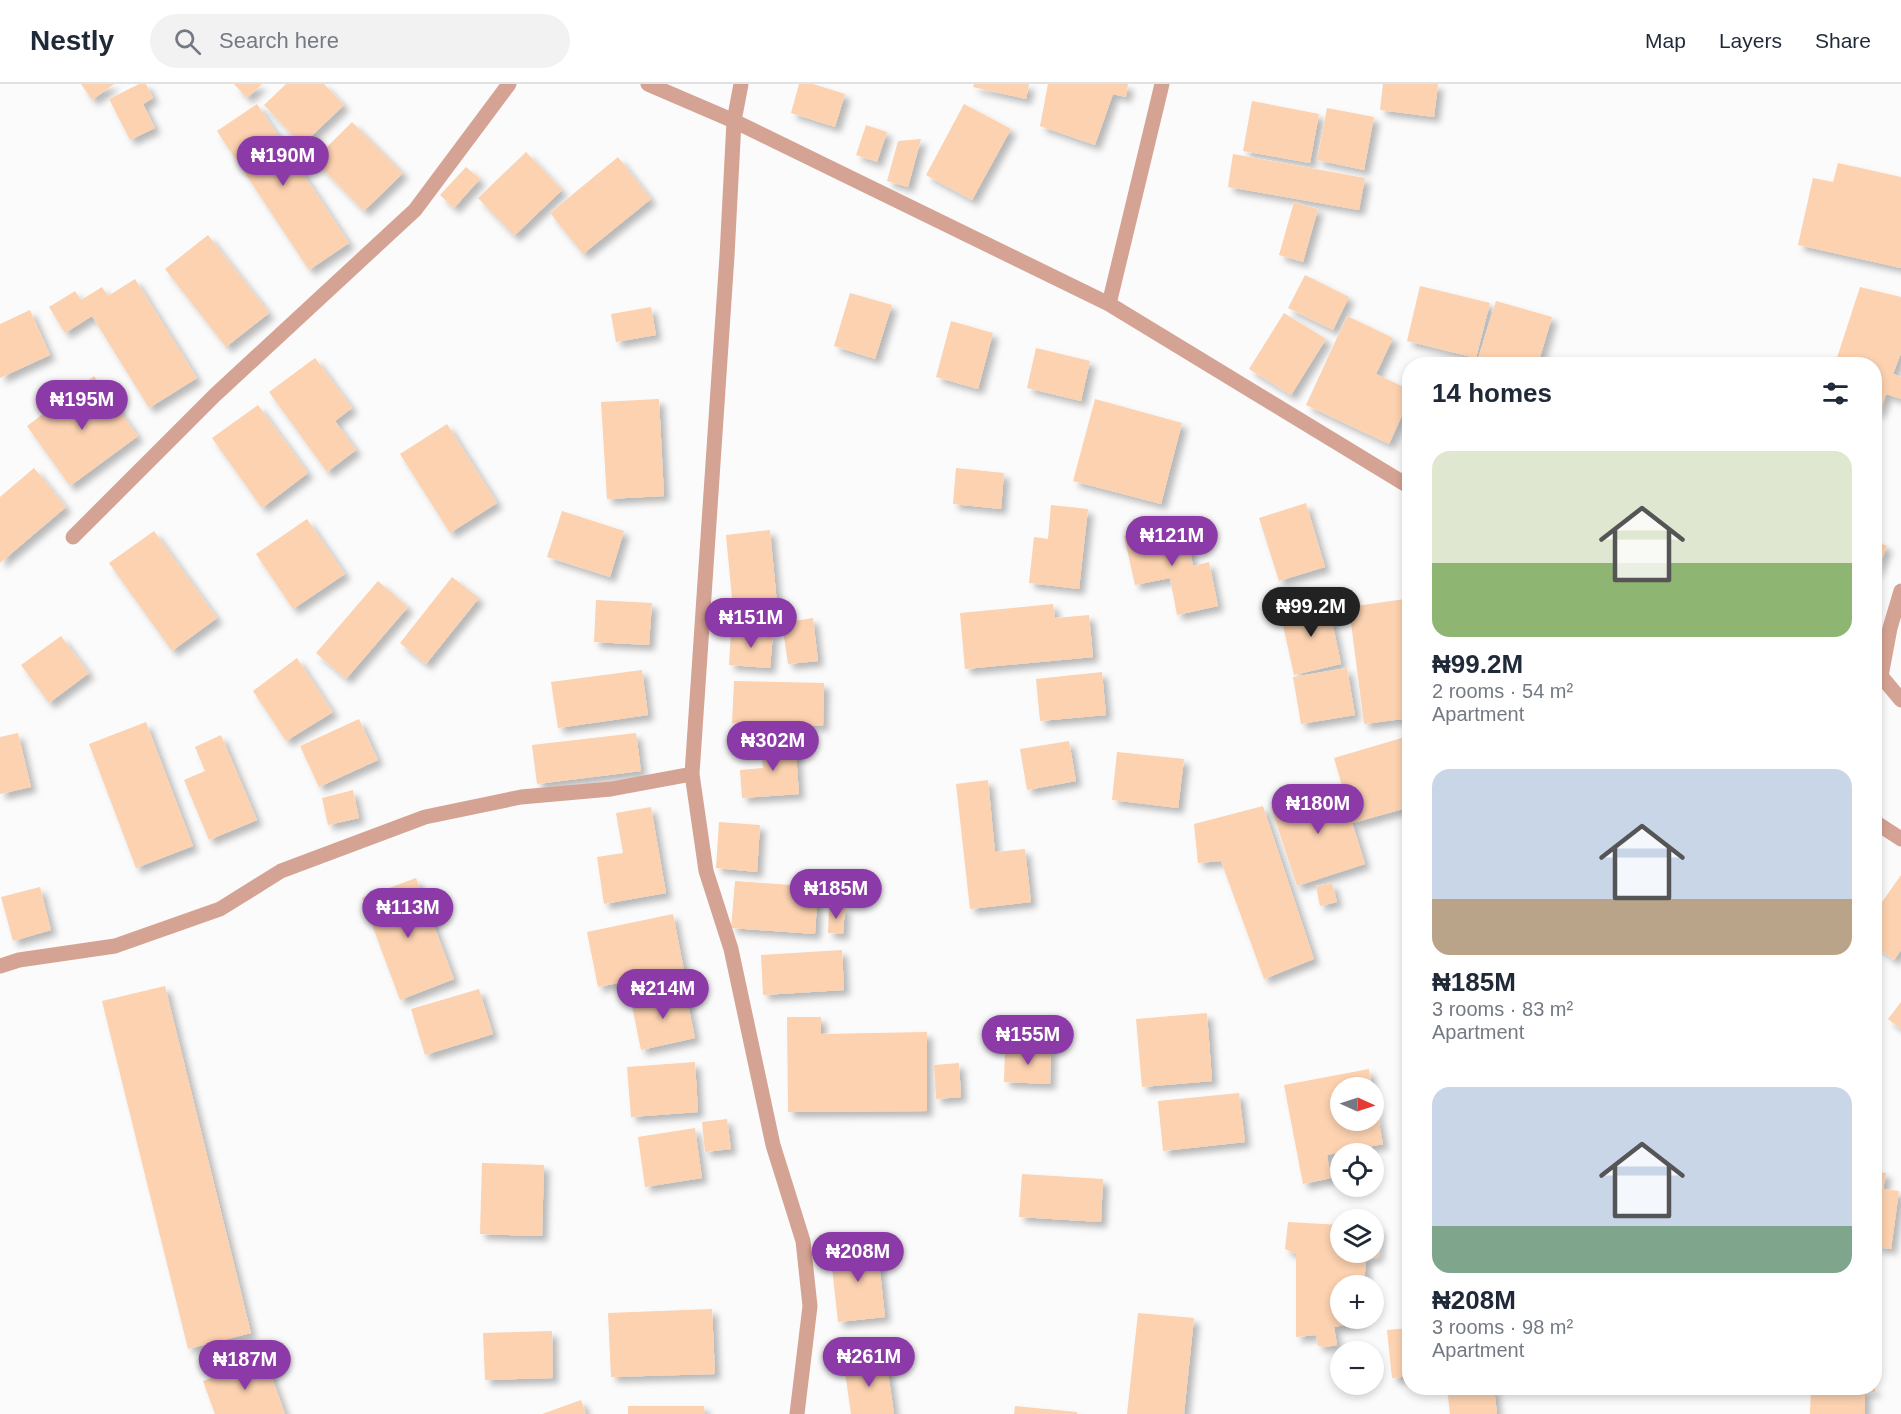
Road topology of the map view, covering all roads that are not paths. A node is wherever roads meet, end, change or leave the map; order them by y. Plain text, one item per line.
1 (509, 84) edge
2 (648, 84) edge
3 (741, 84) edge
4 (1162, 84) edge
5 (734, 121) junction
6 (1109, 304) junction
7 (1402, 482) edge
8 (74, 537) dead end
9 (1901, 591) edge
10 (1882, 671) edge
11 (1882, 677) edge
12 (1901, 700) edge
13 (692, 774) junction
14 (1882, 827) edge
15 (1901, 839) edge
16 (0, 966) edge
17 (797, 1414) edge

1 - 8 street
2 - 5 street
3 - 5 street
4 - 6 street
5 - 6 street
5 - 13 street
6 - 7 street
9 - 10 street
11 - 12 street
13 - 16 street
13 - 17 street
14 - 15 street

